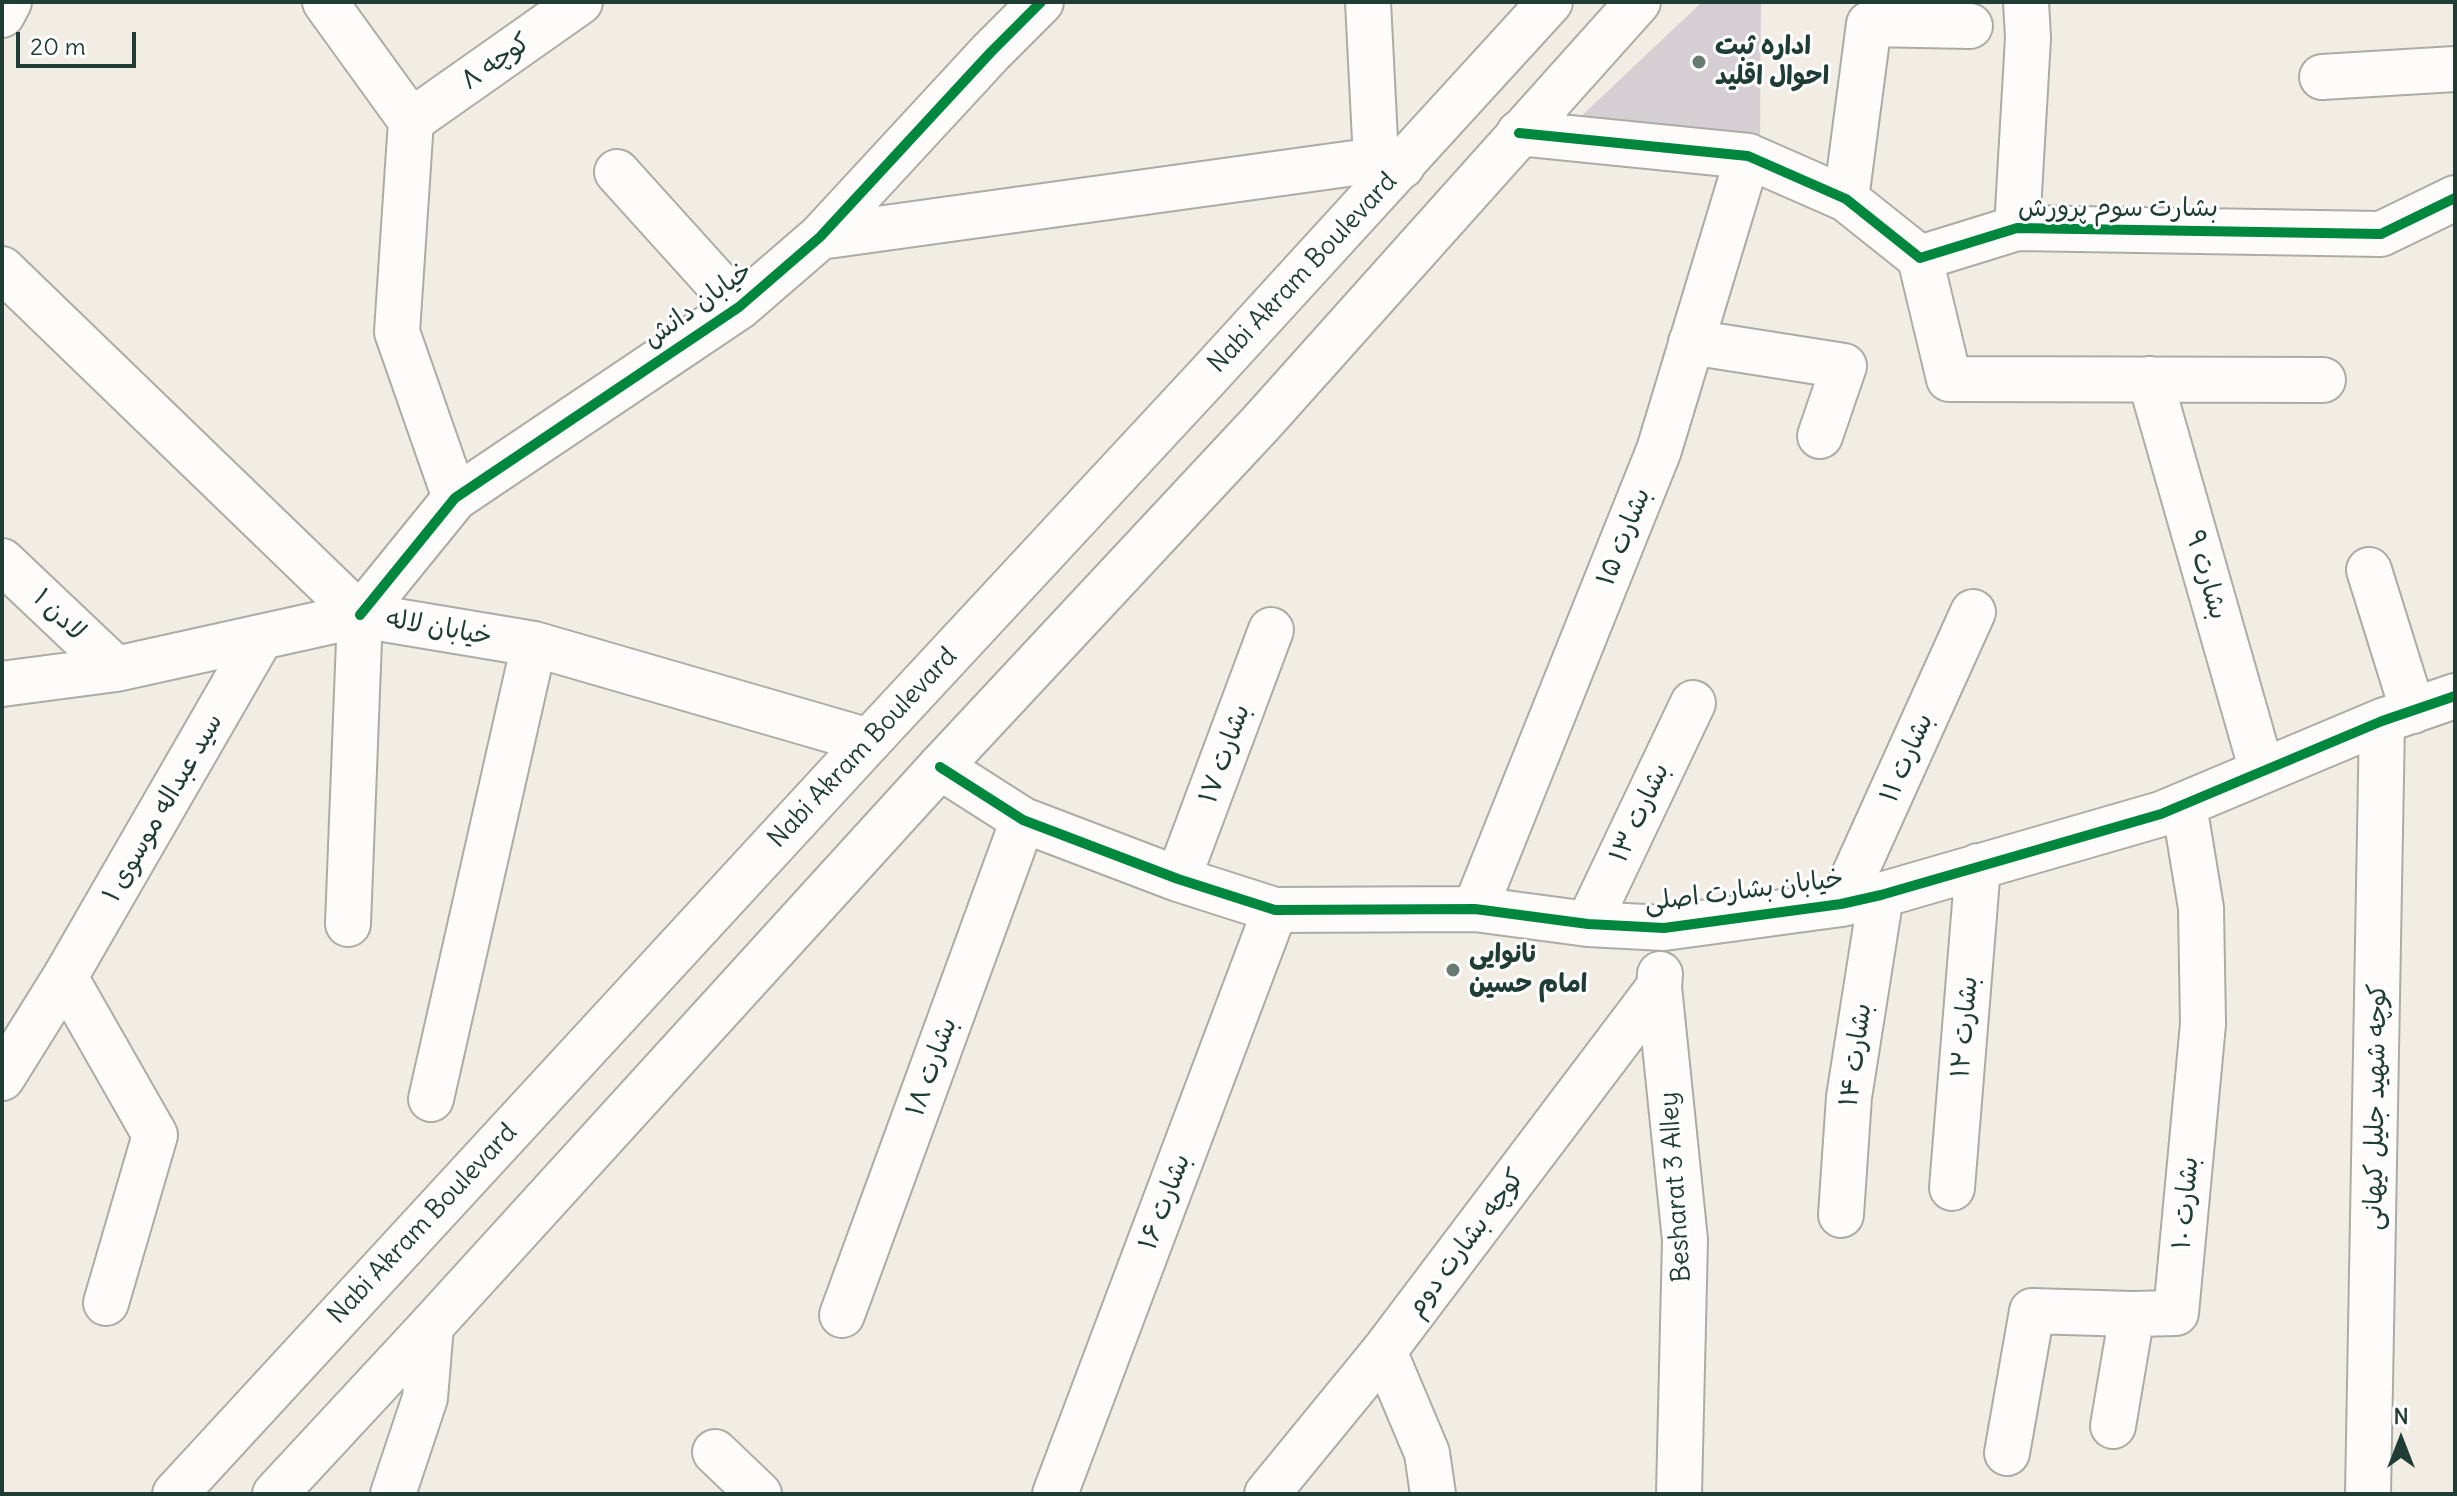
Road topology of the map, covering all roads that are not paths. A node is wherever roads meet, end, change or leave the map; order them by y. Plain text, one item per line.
1 (9, 2) edge
2 (325, 2) edge
3 (580, 2) edge
4 (1041, 2) edge
5 (1368, 2) edge
6 (1550, 2) edge
7 (1638, 2) edge
8 (2026, 2) edge
9 (2, 15) edge
10 (1970, 26) dead end
11 (2455, 69) edge
12 (2322, 77) dead end
13 (411, 121) junction
14 (1519, 133) junction
15 (1748, 156) junction
16 (1389, 163) junction
17 (617, 172) dead end
18 (2455, 198) edge
19 (1846, 199) junction
20 (2017, 228) junction
21 (820, 237) junction
22 (1920, 258) junction
23 (2, 269) edge
24 (739, 307) junction
25 (1691, 342) junction
26 (1209, 375) junction
27 (2150, 379) junction
28 (2323, 380) dead end
29 (1263, 421) junction
30 (1820, 436) dead end
31 (455, 498) junction
32 (2, 561) edge
33 (2369, 570) dead end
34 (1973, 612) dead end
35 (360, 615) junction
36 (1271, 630) dead end
37 (260, 639) junction
38 (534, 644) junction
39 (116, 669) junction
40 (2, 684) edge
41 (2455, 696) edge
42 (1693, 703) dead end
43 (2398, 716) junction
44 (869, 741) junction
45 (940, 767) junction
46 (2262, 771) junction
47 (2184, 805) junction
48 (1023, 820) junction
49 (1978, 866) junction
50 (1178, 879) junction
51 (1861, 899) junction
52 (1475, 909) junction
53 (1275, 910) junction
54 (348, 924) dead end
55 (1588, 924) junction
56 (1664, 928) junction
57 (65, 977) junction
58 (1659, 987) junction
59 (2, 1078) edge
60 (431, 1099) dead end
61 (1952, 1188) dead end
62 (1841, 1215) dead end
63 (106, 1303) dead end
64 (2132, 1314) junction
65 (842, 1315) dead end
66 (431, 1326) junction
67 (1384, 1351) junction
68 (2113, 1426) dead end
69 (715, 1452) dead end
70 (2007, 1453) dead end
71 (175, 1494) edge
72 (275, 1494) edge
73 (393, 1494) edge
74 (759, 1494) edge
75 (1055, 1494) edge
76 (1267, 1494) edge
77 (1433, 1494) edge
78 (1679, 1494) edge
79 (2368, 1494) edge

1 - 9 street
2 - 13 street
3 - 13 street, کوچه ۸
4 - 21 street, خیابان دانش
5 - 16 street
6 - 16 street, Nabi Akram Boulevard
7 - 14 street
8 - 20 street
10 - 19 street
11 - 12 street
13 - 31 street
14 - 15 street
14 - 29 street
15 - 19 street
15 - 25 street, بشارت ۱۵
16 - 21 street
16 - 26 street, Nabi Akram Boulevard
17 - 24 street
18 - 20 street, بشارت سوم پرورش
19 - 22 street
20 - 22 street, بشارت سوم پرورش
21 - 24 street, خیابان دانش
22 - 27 street
23 - 35 street
24 - 31 street, خیابان دانش
25 - 30 street
25 - 52 street, بشارت ۱۵
26 - 29 street
26 - 44 street, Nabi Akram Boulevard
27 - 28 street
27 - 46 street, بشارت ۹
29 - 45 street
31 - 35 street, خیابان دانش
32 - 39 street, لادن ۱
33 - 43 street, کوچه شهید جلیل کیهانی
34 - 51 street, بشارت ۱۱
35 - 37 street, خیابان لاله
35 - 38 street, خیابان لاله
35 - 54 street
36 - 50 street, بشارت ۱۷
37 - 39 street, خیابان لاله
37 - 57 street, سید عبداله موسوی ۱
38 - 44 street, خیابان لاله
38 - 60 street
39 - 40 street, خیابان لاله
41 - 43 street, خیابان بشارت اصلی
42 - 55 street, بشارت ۱۳
43 - 46 street, خیابان بشارت اصلی
43 - 79 street, کوچه شهید جلیل کیهانی
44 - 71 street, Nabi Akram Boulevard
45 - 48 street, خیابان بشارت اصلی
45 - 66 street
46 - 47 street, خیابان بشارت اصلی
47 - 49 street, خیابان بشارت اصلی
47 - 64 street, بشارت ۱۰
48 - 50 street, خیابان بشارت اصلی
48 - 65 street, بشارت ۱۸
49 - 51 street, خیابان بشارت اصلی
49 - 61 street, بشارت ۱۲
50 - 53 street, خیابان بشارت اصلی
51 - 56 street, خیابان بشارت اصلی
51 - 62 street, بشارت ۱۴
52 - 53 street, خیابان بشارت اصلی
52 - 55 street, خیابان بشارت اصلی
53 - 75 street, بشارت ۱۶
55 - 56 street, خیابان بشارت اصلی
56 - 58 street, Besharat 3 Alley
57 - 59 street, سید عبداله موسوی ۱
57 - 63 street
58 - 67 street, کوچه بشارت دوم
58 - 78 street, Besharat 3 Alley
64 - 68 street
64 - 70 street, بشارت ۱۰
66 - 72 street
66 - 73 street
67 - 76 street, کوچه بشارت دوم
67 - 77 street
69 - 74 street

